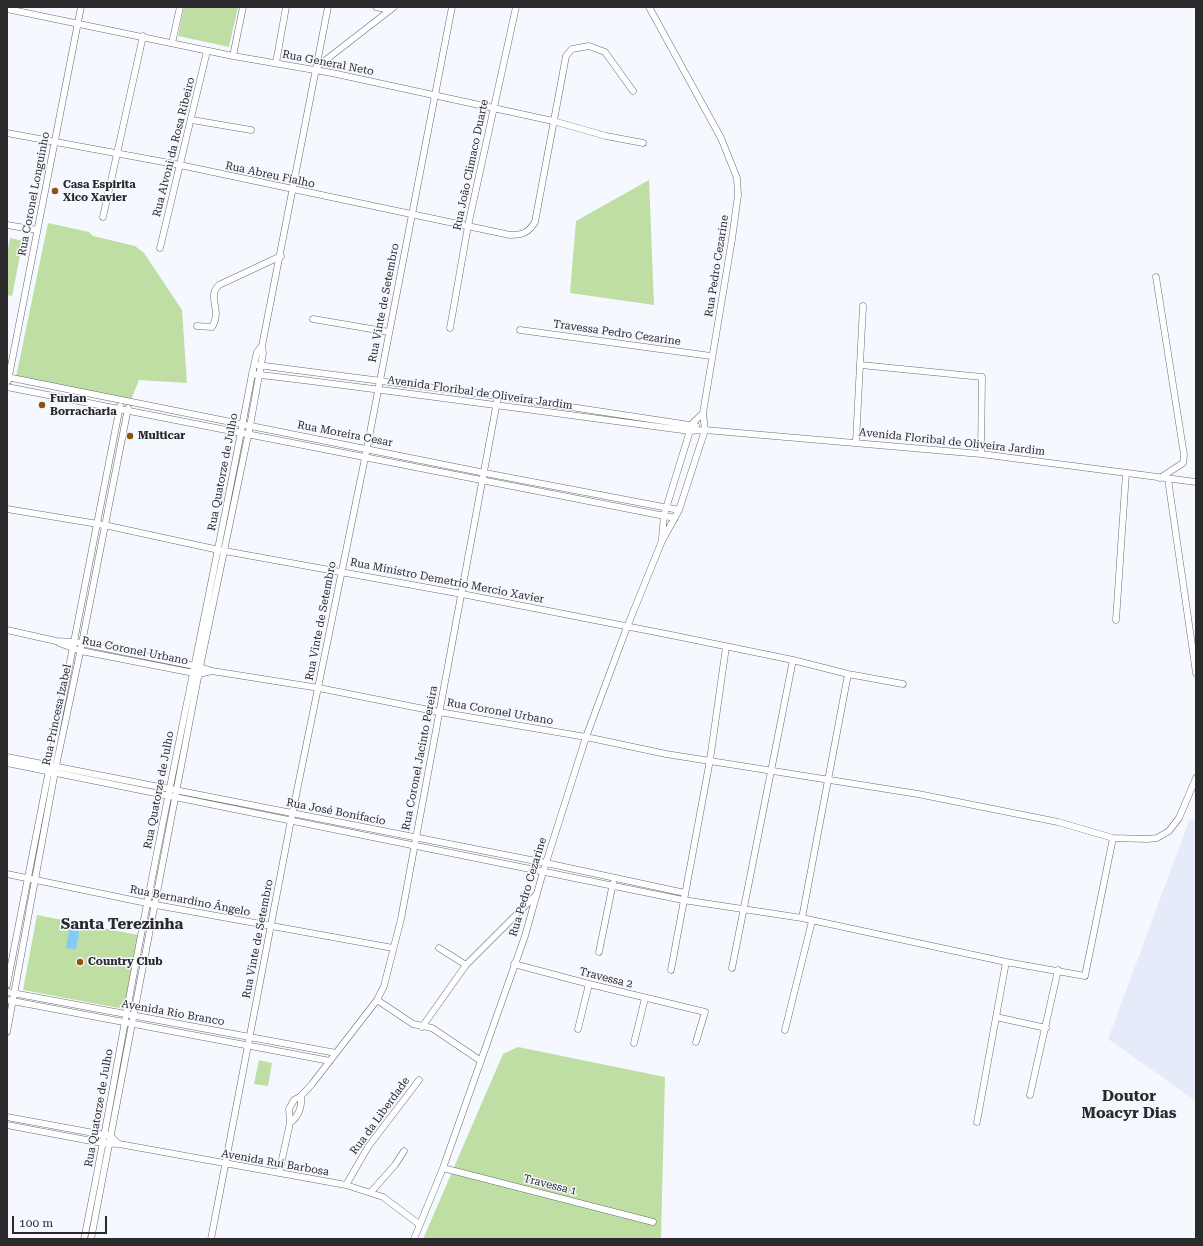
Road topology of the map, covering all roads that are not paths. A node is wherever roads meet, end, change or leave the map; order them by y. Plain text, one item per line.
1 (81, 7) edge
2 (180, 7) edge
3 (243, 7) edge
4 (286, 7) edge
5 (328, 7) edge
6 (376, 7) edge
7 (452, 7) edge
8 (516, 7) edge
9 (647, 7) edge
10 (392, 8) edge
11 (7, 10) edge
12 (78, 23) junction
13 (143, 36) junction
14 (172, 43) junction
15 (207, 51) junction
16 (233, 56) junction
17 (276, 63) junction
18 (317, 68) junction
19 (633, 91) dead end
20 (435, 94) junction
21 (494, 107) junction
22 (192, 120) junction
23 (553, 121) junction
24 (251, 130) dead end
25 (7, 133) edge
26 (54, 142) junction
27 (643, 143) dead end
28 (118, 153) junction
29 (180, 165) junction
30 (293, 190) junction
31 (411, 214) junction
32 (104, 217) dead end
33 (7, 225) edge
34 (468, 226) junction
35 (37, 230) junction
36 (160, 248) dead end
37 (281, 256) junction
38 (1156, 277) dead end
39 (863, 306) dead end
40 (313, 319) dead end
41 (198, 326) dead end
42 (450, 328) dead end
43 (520, 330) dead end
44 (388, 332) junction
45 (262, 346) junction
46 (711, 356) junction
47 (254, 365) junction
48 (861, 365) junction
49 (261, 366) junction
50 (320, 373) junction
51 (252, 374) junction
52 (259, 374) junction
53 (8, 377) edge
54 (378, 381) junction
55 (318, 382) junction
56 (7, 386) edge
57 (377, 389) junction
58 (449, 390) junction
59 (498, 396) junction
60 (448, 398) junction
61 (122, 400) junction
62 (129, 402) junction
63 (246, 405) junction
64 (497, 406) junction
65 (253, 407) junction
66 (120, 409) junction
67 (127, 410) junction
68 (703, 413) junction
69 (242, 424) junction
70 (250, 426) junction
71 (691, 428) junction
72 (704, 430) junction
73 (241, 433) junction
74 (248, 435) junction
75 (856, 442) junction
76 (367, 448) junction
77 (980, 454) junction
78 (365, 457) junction
79 (234, 466) junction
80 (242, 468) junction
81 (678, 470) junction
82 (485, 473) junction
83 (691, 473) junction
84 (1126, 473) junction
85 (1160, 478) junction
86 (1168, 479) junction
87 (483, 481) junction
88 (1196, 482) edge
89 (229, 497) junction
90 (235, 498) junction
91 (666, 507) junction
92 (7, 509) edge
93 (679, 510) junction
94 (664, 515) junction
95 (675, 518) junction
96 (101, 525) junction
97 (227, 525) junction
98 (662, 541) junction
99 (222, 550) junction
100 (341, 571) junction
101 (462, 594) junction
102 (1116, 620) dead end
103 (627, 626) junction
104 (7, 630) edge
105 (56, 641) junction
106 (75, 642) junction
107 (82, 643) junction
108 (726, 647) junction
109 (73, 649) junction
110 (81, 651) junction
111 (793, 660) junction
112 (197, 666) junction
113 (212, 671) junction
114 (196, 673) junction
115 (1196, 673) edge
116 (848, 674) junction
117 (903, 684) dead end
118 (319, 688) junction
119 (192, 693) junction
120 (439, 712) junction
121 (181, 733) junction
122 (188, 735) junction
123 (586, 737) junction
124 (7, 757) edge
125 (710, 760) junction
126 (176, 762) junction
127 (7, 763) edge
128 (183, 763) junction
129 (53, 769) junction
130 (772, 770) junction
131 (828, 778) junction
132 (1196, 778) edge
133 (171, 788) junction
134 (178, 790) junction
135 (169, 796) junction
136 (176, 798) junction
137 (292, 817) junction
138 (162, 829) junction
139 (170, 831) junction
140 (1113, 838) junction
141 (414, 841) junction
142 (546, 863) junction
143 (154, 868) junction
144 (162, 870) junction
145 (543, 872) junction
146 (7, 874) edge
147 (28, 878) junction
148 (615, 878) junction
149 (36, 879) junction
150 (642, 884) junction
151 (613, 886) junction
152 (640, 891) junction
153 (684, 893) junction
154 (537, 894) junction
155 (683, 900) junction
156 (147, 903) junction
157 (156, 905) junction
158 (744, 909) junction
159 (802, 918) junction
160 (812, 920) junction
161 (271, 926) junction
162 (139, 946) junction
163 (393, 948) junction
164 (439, 948) dead end
165 (147, 949) junction
166 (599, 952) dead end
167 (1006, 962) junction
168 (466, 964) junction
169 (514, 964) junction
170 (732, 968) dead end
171 (671, 970) dead end
172 (1058, 970) junction
173 (134, 975) junction
174 (141, 977) junction
175 (589, 984) junction
176 (7, 985) edge
177 (7, 992) edge
178 (15, 993) junction
179 (645, 998) junction
180 (43, 999) junction
181 (10, 1000) edge
182 (377, 1000) junction
183 (41, 1006) junction
184 (97, 1009) junction
185 (130, 1016) junction
186 (96, 1017) junction
187 (996, 1017) junction
188 (128, 1023) junction
189 (422, 1027) junction
190 (1046, 1028) junction
191 (578, 1029) dead end
192 (785, 1030) dead end
193 (7, 1032) edge
194 (250, 1036) junction
195 (696, 1042) dead end
196 (634, 1043) dead end
197 (248, 1045) junction
198 (336, 1053) junction
199 (330, 1061) junction
200 (481, 1061) junction
201 (419, 1080) dead end
202 (1030, 1095) dead end
203 (301, 1096) junction
204 (7, 1118) edge
205 (977, 1122) dead end
206 (290, 1123) junction
207 (7, 1125) edge
208 (107, 1135) junction
209 (105, 1144) junction
210 (119, 1144) junction
211 (404, 1151) dead end
212 (225, 1164) junction
213 (443, 1168) junction
214 (279, 1173) junction
215 (346, 1186) junction
216 (371, 1192) junction
217 (96, 1200) junction
218 (653, 1222) dead end
219 (419, 1224) junction
220 (84, 1239) edge
221 (91, 1239) edge
222 (210, 1239) edge
223 (414, 1239) edge

1 - 12 street, Rua Coronel Longuinho
2 - 14 street
3 - 16 street
4 - 17 street
5 - 18 street, Rua Quatorze de Julho
6 - 10 street
7 - 20 street, Rua Vinte de Setembro
8 - 21 street, Rua João Climaco Duarte
9 - 46 street, Rua Pedro Cezarine
10 - 18 street
11 - 12 street, Rua General Neto
12 - 13 street, Rua General Neto
12 - 26 street, Rua Coronel Longuinho
13 - 14 street, Rua General Neto
13 - 28 street
14 - 15 street, Rua General Neto
15 - 16 street, Rua General Neto
15 - 22 street, Rua Alvoni da Rosa Ribeiro
16 - 17 street, Rua General Neto
17 - 18 street, Rua General Neto
18 - 20 street, Rua General Neto
18 - 30 street, Rua Quatorze de Julho
19 - 23 street
20 - 21 street, Rua General Neto
20 - 31 street, Rua Vinte de Setembro
21 - 23 street, Rua General Neto
21 - 34 street, Rua João Climaco Duarte
22 - 24 street
22 - 29 street, Rua Alvoni da Rosa Ribeiro
23 - 27 street, Rua General Neto
23 - 34 street, Rua Abreu Fialho
25 - 26 street, Rua Abreu Fialho
26 - 28 street, Rua Abreu Fialho
26 - 35 street, Rua Coronel Longuinho
28 - 29 street, Rua Abreu Fialho
28 - 32 street
29 - 30 street, Rua Abreu Fialho
29 - 36 street, Rua Alvoni da Rosa Ribeiro
30 - 31 street, Rua Abreu Fialho
30 - 37 street, Rua Quatorze de Julho
31 - 34 street, Rua Abreu Fialho
31 - 44 street, Rua Vinte de Setembro
33 - 35 street
34 - 42 street, Rua João Climaco Duarte
35 - 53 street, Rua Coronel Longuinho
37 - 41 street
37 - 45 street, Rua Quatorze de Julho
38 - 85 street
39 - 48 street
40 - 44 street
43 - 46 street, Travessa Pedro Cezarine
44 - 54 street, Rua Vinte de Setembro
45 - 47 street, Rua Quatorze de Julho
45 - 49 street, Rua Quatorze de Julho
46 - 68 street, Rua Pedro Cezarine
47 - 49 street, Avenida Floribal de Oliveira Jardim
47 - 51 street, Rua Quatorze de Julho
48 - 75 street
48 - 77 street
49 - 50 street, Avenida Floribal de Oliveira Jardim
49 - 52 street, Rua Quatorze de Julho
50 - 54 street, Avenida Floribal de Oliveira Jardim
50 - 55 street
51 - 52 street, Avenida Floribal de Oliveira Jardim
51 - 63 street, Rua Quatorze de Julho
52 - 55 street, Avenida Floribal de Oliveira Jardim
52 - 65 street, Rua Quatorze de Julho
53 - 56 street, Rua Coronel Longuinho
53 - 61 street, Rua Moreira Cesar
54 - 57 street, Rua Vinte de Setembro
54 - 58 street, Avenida Floribal de Oliveira Jardim
55 - 57 street, Avenida Floribal de Oliveira Jardim
56 - 66 street, Rua Moreira Cesar
57 - 60 street, Avenida Floribal de Oliveira Jardim
57 - 76 street, Rua Vinte de Setembro
58 - 59 street, Avenida Floribal de Oliveira Jardim
58 - 60 street
59 - 64 street, Rua Coronel Jacinto Pereira
59 - 71 street, Avenida Floribal de Oliveira Jardim
60 - 64 street, Avenida Floribal de Oliveira Jardim
61 - 62 street, Rua Moreira Cesar
61 - 66 street, Rua Princesa Izabel
62 - 67 street, Rua Princesa Izabel
62 - 69 street, Rua Moreira Cesar
63 - 65 street
63 - 69 street, Rua Quatorze de Julho
64 - 71 street, Avenida Floribal de Oliveira Jardim
64 - 82 street, Rua Coronel Jacinto Pereira
65 - 70 street, Rua Quatorze de Julho
66 - 67 street, Rua Moreira Cesar
66 - 96 street, Rua Princesa Izabel
67 - 73 street, Rua Moreira Cesar
67 - 96 street, Rua Princesa Izabel
68 - 71 street, Rua Pedro Cezarine
68 - 72 street
69 - 70 street, Rua Moreira Cesar
69 - 73 street, Rua Quatorze de Julho
70 - 74 street, Rua Quatorze de Julho
70 - 76 street, Rua Moreira Cesar
71 - 72 street, Avenida Floribal de Oliveira Jardim
71 - 81 street, Rua Pedro Cezarine
72 - 75 street, Avenida Floribal de Oliveira Jardim
72 - 83 street, Rua Pedro Cezarine
73 - 74 street, Rua Moreira Cesar
73 - 79 street, Rua Quatorze de Julho
74 - 78 street, Rua Moreira Cesar
74 - 80 street, Rua Quatorze de Julho
75 - 77 street, Avenida Floribal de Oliveira Jardim
76 - 78 street, Rua Vinte de Setembro
76 - 82 street, Rua Moreira Cesar
77 - 84 street, Avenida Floribal de Oliveira Jardim
78 - 87 street, Rua Moreira Cesar
78 - 100 street, Rua Vinte de Setembro
79 - 80 street
79 - 89 street, Rua Quatorze de Julho
80 - 90 street, Rua Quatorze de Julho
81 - 83 street
81 - 91 street, Rua Pedro Cezarine
82 - 87 street, Rua Coronel Jacinto Pereira
82 - 91 street, Rua Moreira Cesar
83 - 93 street, Rua Pedro Cezarine
84 - 85 street, Avenida Floribal de Oliveira Jardim
84 - 102 street
85 - 86 street, Avenida Floribal de Oliveira Jardim
86 - 88 street, Avenida Floribal de Oliveira Jardim
86 - 115 street
87 - 94 street, Rua Moreira Cesar
87 - 101 street, Rua Coronel Jacinto Pereira
89 - 90 street
89 - 97 street, Rua Quatorze de Julho
90 - 97 street, Rua Quatorze de Julho
91 - 93 street, Rua Moreira Cesar
91 - 94 street, Rua Pedro Cezarine
92 - 96 street, Rua Ministro Demetrio Mercio Xavier
93 - 95 street, Rua Pedro Cezarine
94 - 95 street, Rua Moreira Cesar
94 - 98 street, Rua Pedro Cezarine
95 - 98 street, Rua Pedro Cezarine
96 - 99 street, Rua Ministro Demetrio Mercio Xavier
96 - 106 street, Rua Princesa Izabel
96 - 107 street, Rua Princesa Izabel
97 - 99 street, Rua Quatorze de Julho
98 - 103 street, Rua Pedro Cezarine
99 - 100 street, Rua Ministro Demetrio Mercio Xavier
99 - 112 street, Rua Quatorze de Julho
100 - 101 street, Rua Ministro Demetrio Mercio Xavier
100 - 118 street, Rua Vinte de Setembro
101 - 103 street, Rua Ministro Demetrio Mercio Xavier
101 - 120 street, Rua Coronel Jacinto Pereira
103 - 108 street, Rua Ministro Demetrio Mercio Xavier
103 - 123 street, Rua Pedro Cezarine
104 - 105 street, Rua Coronel Urbano
105 - 106 street, Rua Coronel Urbano
105 - 109 street, Rua Coronel Urbano
106 - 107 street, Rua Coronel Urbano
106 - 109 street, Rua Princesa Izabel
107 - 110 street, Rua Princesa Izabel
107 - 112 street, Rua Coronel Urbano
108 - 111 street, Rua Ministro Demetrio Mercio Xavier
108 - 125 street
109 - 110 street, Rua Coronel Urbano
109 - 129 street, Rua Princesa Izabel
110 - 114 street, Rua Coronel Urbano
110 - 129 street, Rua Princesa Izabel
111 - 116 street, Rua Ministro Demetrio Mercio Xavier
111 - 130 street
112 - 113 street, Rua Coronel Urbano
112 - 114 street, Rua Quatorze de Julho
113 - 114 street, Rua Coronel Urbano
113 - 118 street, Rua Coronel Urbano
114 - 119 street, Rua Quatorze de Julho
116 - 117 street, Rua Ministro Demetrio Mercio Xavier
116 - 131 street
118 - 120 street, Rua Coronel Urbano
118 - 137 street, Rua Vinte de Setembro
119 - 121 street, Rua Quatorze de Julho
119 - 122 street, Rua Quatorze de Julho
120 - 123 street, Rua Coronel Urbano
120 - 141 street, Rua Coronel Jacinto Pereira
121 - 122 street
121 - 126 street, Rua Quatorze de Julho
122 - 128 street, Rua Quatorze de Julho
123 - 125 street, Rua Coronel Urbano
123 - 142 street, Rua Pedro Cezarine
124 - 129 street, Rua José Bonifacio
125 - 130 street, Rua Coronel Urbano
125 - 153 street
126 - 128 street
126 - 133 street, Rua Quatorze de Julho
127 - 129 street, Rua José Bonifacio
128 - 134 street, Rua Quatorze de Julho
129 - 133 street, Rua José Bonifacio
129 - 135 street, Rua José Bonifacio
129 - 147 street, Rua Princesa Izabel
129 - 149 street, Rua Princesa Izabel
130 - 131 street, Rua Coronel Urbano
130 - 158 street
131 - 140 street, Rua Coronel Urbano
131 - 159 street
132 - 140 street, Rua Coronel Urbano
133 - 134 street, Rua José Bonifacio
133 - 135 street, Rua Quatorze de Julho
134 - 136 street, Rua Quatorze de Julho
134 - 137 street, Rua José Bonifacio
135 - 136 street, Rua José Bonifacio
135 - 138 street, Rua Quatorze de Julho
136 - 137 street, Rua José Bonifacio
136 - 139 street, Rua Quatorze de Julho
137 - 141 street, Rua José Bonifacio
137 - 161 street, Rua Vinte de Setembro
138 - 139 street
138 - 143 street, Rua Quatorze de Julho
139 - 144 street, Rua Quatorze de Julho
140 - 172 street, Rua José Bonifacio
141 - 142 street, Rua José Bonifacio
141 - 145 street, Rua José Bonifacio
141 - 163 street, Rua Coronel Jacinto Pereira
142 - 145 street, Rua Pedro Cezarine
142 - 148 street, Rua José Bonifacio
143 - 144 street
143 - 156 street, Rua Quatorze de Julho
144 - 157 street, Rua Quatorze de Julho
145 - 151 street, Rua José Bonifacio
145 - 154 street, Rua Pedro Cezarine
146 - 147 street, Rua Bernardino Ângelo
147 - 149 street, Rua Bernardino Ângelo
147 - 176 street, Rua Princesa Izabel
148 - 150 street, Rua José Bonifacio
148 - 151 street
149 - 156 street, Rua Bernardino Ângelo
149 - 178 street, Rua Princesa Izabel
150 - 152 street
150 - 153 street, Rua José Bonifacio
151 - 152 street, Rua José Bonifacio
151 - 166 street
152 - 155 street, Rua José Bonifacio
153 - 155 street
154 - 168 street
154 - 169 street, Rua Pedro Cezarine
155 - 158 street, Rua José Bonifacio
155 - 171 street
156 - 157 street, Rua Bernardino Ângelo
156 - 162 street, Rua Quatorze de Julho
157 - 161 street, Rua Bernardino Ângelo
157 - 165 street, Rua Quatorze de Julho
158 - 159 street, Rua José Bonifacio
158 - 170 street
159 - 160 street, Rua José Bonifacio
160 - 167 street, Rua José Bonifacio
160 - 192 street
161 - 163 street, Rua Bernardino Ângelo
161 - 194 street, Rua Vinte de Setembro
162 - 165 street
162 - 173 street, Rua Quatorze de Julho
163 - 182 street, Rua Coronel Jacinto Pereira
164 - 168 street
165 - 174 street, Rua Quatorze de Julho
167 - 172 street, Rua José Bonifacio
167 - 187 street
168 - 189 street
169 - 175 street, Travessa 2
169 - 200 street, Rua Pedro Cezarine
172 - 190 street
173 - 174 street
173 - 185 street, Rua Quatorze de Julho
174 - 185 street, Rua Quatorze de Julho
175 - 179 street, Travessa 2
175 - 191 street
177 - 178 street, Avenida Rio Branco
178 - 180 street, Avenida Rio Branco
178 - 181 street, Rua Princesa Izabel
179 - 195 street, Travessa 2
179 - 196 street
180 - 183 street
180 - 184 street, Avenida Rio Branco
181 - 183 street, Avenida Rio Branco
181 - 193 street, Rua Princesa Izabel
182 - 189 street
182 - 198 street, Rua Coronel Jacinto Pereira
183 - 186 street, Avenida Rio Branco
184 - 185 street, Avenida Rio Branco
184 - 186 street
185 - 188 street, Rua Quatorze de Julho
185 - 194 street, Avenida Rio Branco
186 - 188 street, Avenida Rio Branco
187 - 190 street
187 - 205 street
188 - 197 street, Avenida Rio Branco
188 - 208 street, Rua Quatorze de Julho
189 - 200 street
190 - 202 street
194 - 197 street, Rua Vinte de Setembro
194 - 198 street, Avenida Rio Branco
197 - 199 street, Avenida Rio Branco
197 - 212 street, Rua Vinte de Setembro
198 - 199 street, Rua Coronel Jacinto Pereira
199 - 203 street, Rua Coronel Jacinto Pereira
200 - 213 street, Rua Pedro Cezarine
201 - 215 street, Rua da Liberdade
203 - 206 street, Rua Coronel Jacinto Pereira
203 - 206 street, Rua Coronel Jacinto Pereira
204 - 208 street
206 - 214 street, Rua Coronel Jacinto Pereira
207 - 209 street, Avenida Rui Barbosa
208 - 209 street, Rua Quatorze de Julho
208 - 210 street
209 - 210 street, Avenida Rui Barbosa
209 - 217 street, Rua Quatorze de Julho
210 - 212 street, Avenida Rui Barbosa
211 - 216 street
212 - 214 street, Avenida Rui Barbosa
212 - 222 street, Rua Vinte de Setembro
213 - 218 street, Travessa 1
213 - 219 street, Rua Pedro Cezarine
214 - 215 street, Avenida Rui Barbosa
215 - 216 street, Avenida Rui Barbosa
216 - 219 street, Avenida Rui Barbosa
217 - 220 street, Rua Quatorze de Julho
217 - 221 street, Rua Quatorze de Julho
219 - 223 street, Rua Pedro Cezarine

